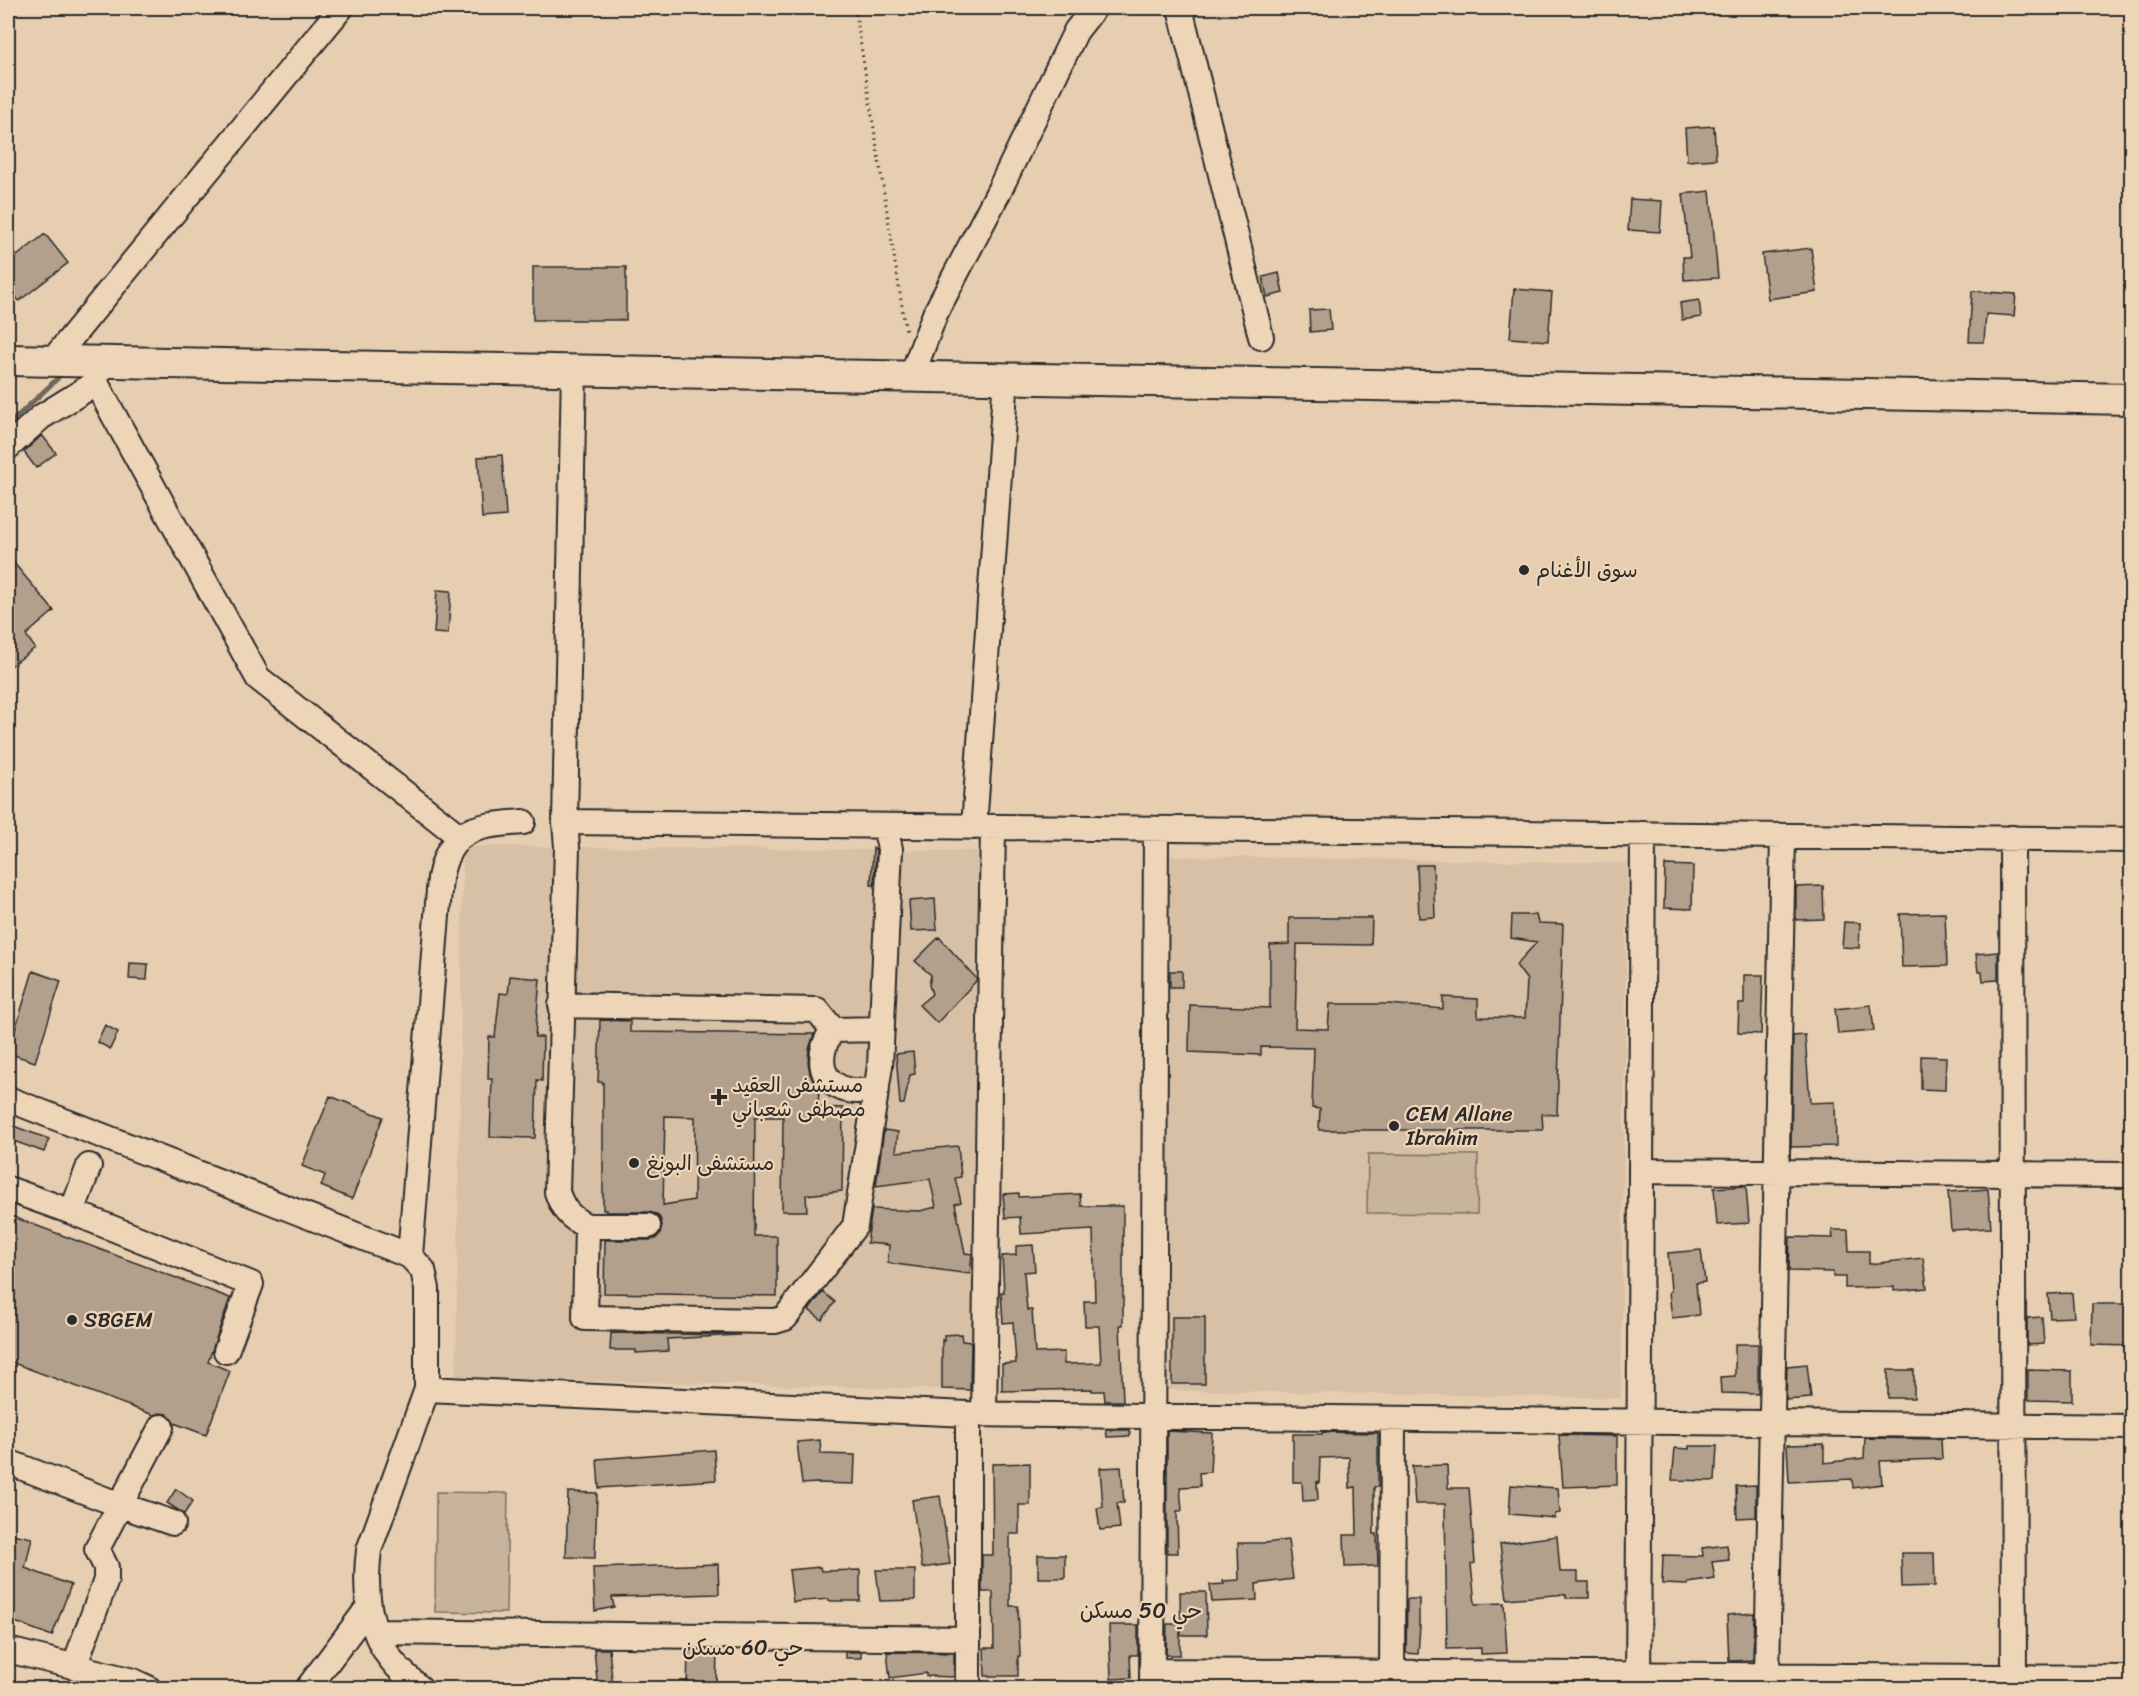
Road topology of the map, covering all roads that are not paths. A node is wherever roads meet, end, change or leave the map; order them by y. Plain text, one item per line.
1 (341, 8) edge
2 (1094, 8) edge
3 (1180, 8) edge
4 (1261, 337) dead end
5 (8, 360) edge
6 (52, 361) junction
7 (574, 369) junction
8 (98, 372) junction
9 (912, 375) junction
10 (1006, 377) junction
11 (2132, 399) edge
12 (8, 447) edge
13 (523, 822) dead end
14 (565, 822) junction
15 (885, 826) junction
16 (984, 827) junction
17 (1156, 829) junction
18 (1643, 834) junction
19 (459, 836) junction
20 (1783, 836) junction
21 (2012, 838) junction
22 (2132, 840) edge
23 (561, 1005) junction
24 (882, 1029) junction
25 (834, 1030) junction
26 (876, 1089) junction
27 (8, 1099) edge
28 (88, 1166) dead end
29 (1641, 1171) junction
30 (1777, 1173) junction
31 (2013, 1174) junction
32 (2132, 1175) edge
33 (8, 1189) edge
34 (72, 1212) junction
35 (587, 1226) junction
36 (648, 1226) dead end
37 (410, 1256) junction
38 (226, 1351) dead end
39 (427, 1389) junction
40 (976, 1414) junction
41 (1154, 1416) junction
42 (1393, 1419) junction
43 (1639, 1422) junction
44 (1772, 1423) junction
45 (2013, 1426) junction
46 (161, 1427) dead end
47 (2132, 1427) edge
48 (8, 1462) edge
49 (120, 1505) junction
50 (173, 1523) dead end
51 (368, 1608) junction
52 (376, 1632) junction
53 (968, 1639) junction
54 (8, 1650) edge
55 (74, 1667) junction
56 (1767, 1676) junction
57 (2132, 1678) edge
58 (1152, 1680) edge
59 (1392, 1681) edge
60 (1638, 1682) edge
61 (2014, 1683) edge
62 (148, 1689) edge
63 (308, 1689) edge
64 (420, 1689) edge
65 (968, 1689) edge

1 - 6 street
2 - 9 street
3 - 4 street
5 - 6 main road
6 - 8 main road
7 - 8 main road
7 - 9 main road
7 - 14 street
8 - 12 street
8 - 19 street
9 - 10 main road
10 - 11 main road
10 - 16 street
13 - 19 street
14 - 15 street
14 - 23 street
15 - 16 street
15 - 24 street
16 - 17 street
16 - 40 street
17 - 18 street
17 - 41 street
18 - 20 street
18 - 29 street
19 - 37 street
20 - 21 street
20 - 30 street
21 - 22 street
21 - 31 street
23 - 25 street
23 - 35 street
24 - 25 street
24 - 26 street
25 - 26 street
26 - 35 street
27 - 37 street
28 - 34 street
29 - 30 street
29 - 43 street
30 - 31 street
30 - 44 street
31 - 32 street
31 - 45 street
33 - 34 street
34 - 38 street
35 - 36 street
37 - 39 street
39 - 40 street
39 - 51 street
40 - 41 street
40 - 53 street
41 - 42 street
41 - 58 street
42 - 43 street
42 - 59 street
43 - 44 street
43 - 60 street
44 - 45 street
44 - 56 street
45 - 47 street
45 - 61 street
46 - 49 street
48 - 49 street
49 - 50 street
49 - 55 street
51 - 52 street
51 - 63 street
52 - 53 street
52 - 64 street
53 - 65 street
54 - 55 street
55 - 62 street
56 - 60 street
56 - 61 street
57 - 61 street
58 - 59 street
59 - 60 street

